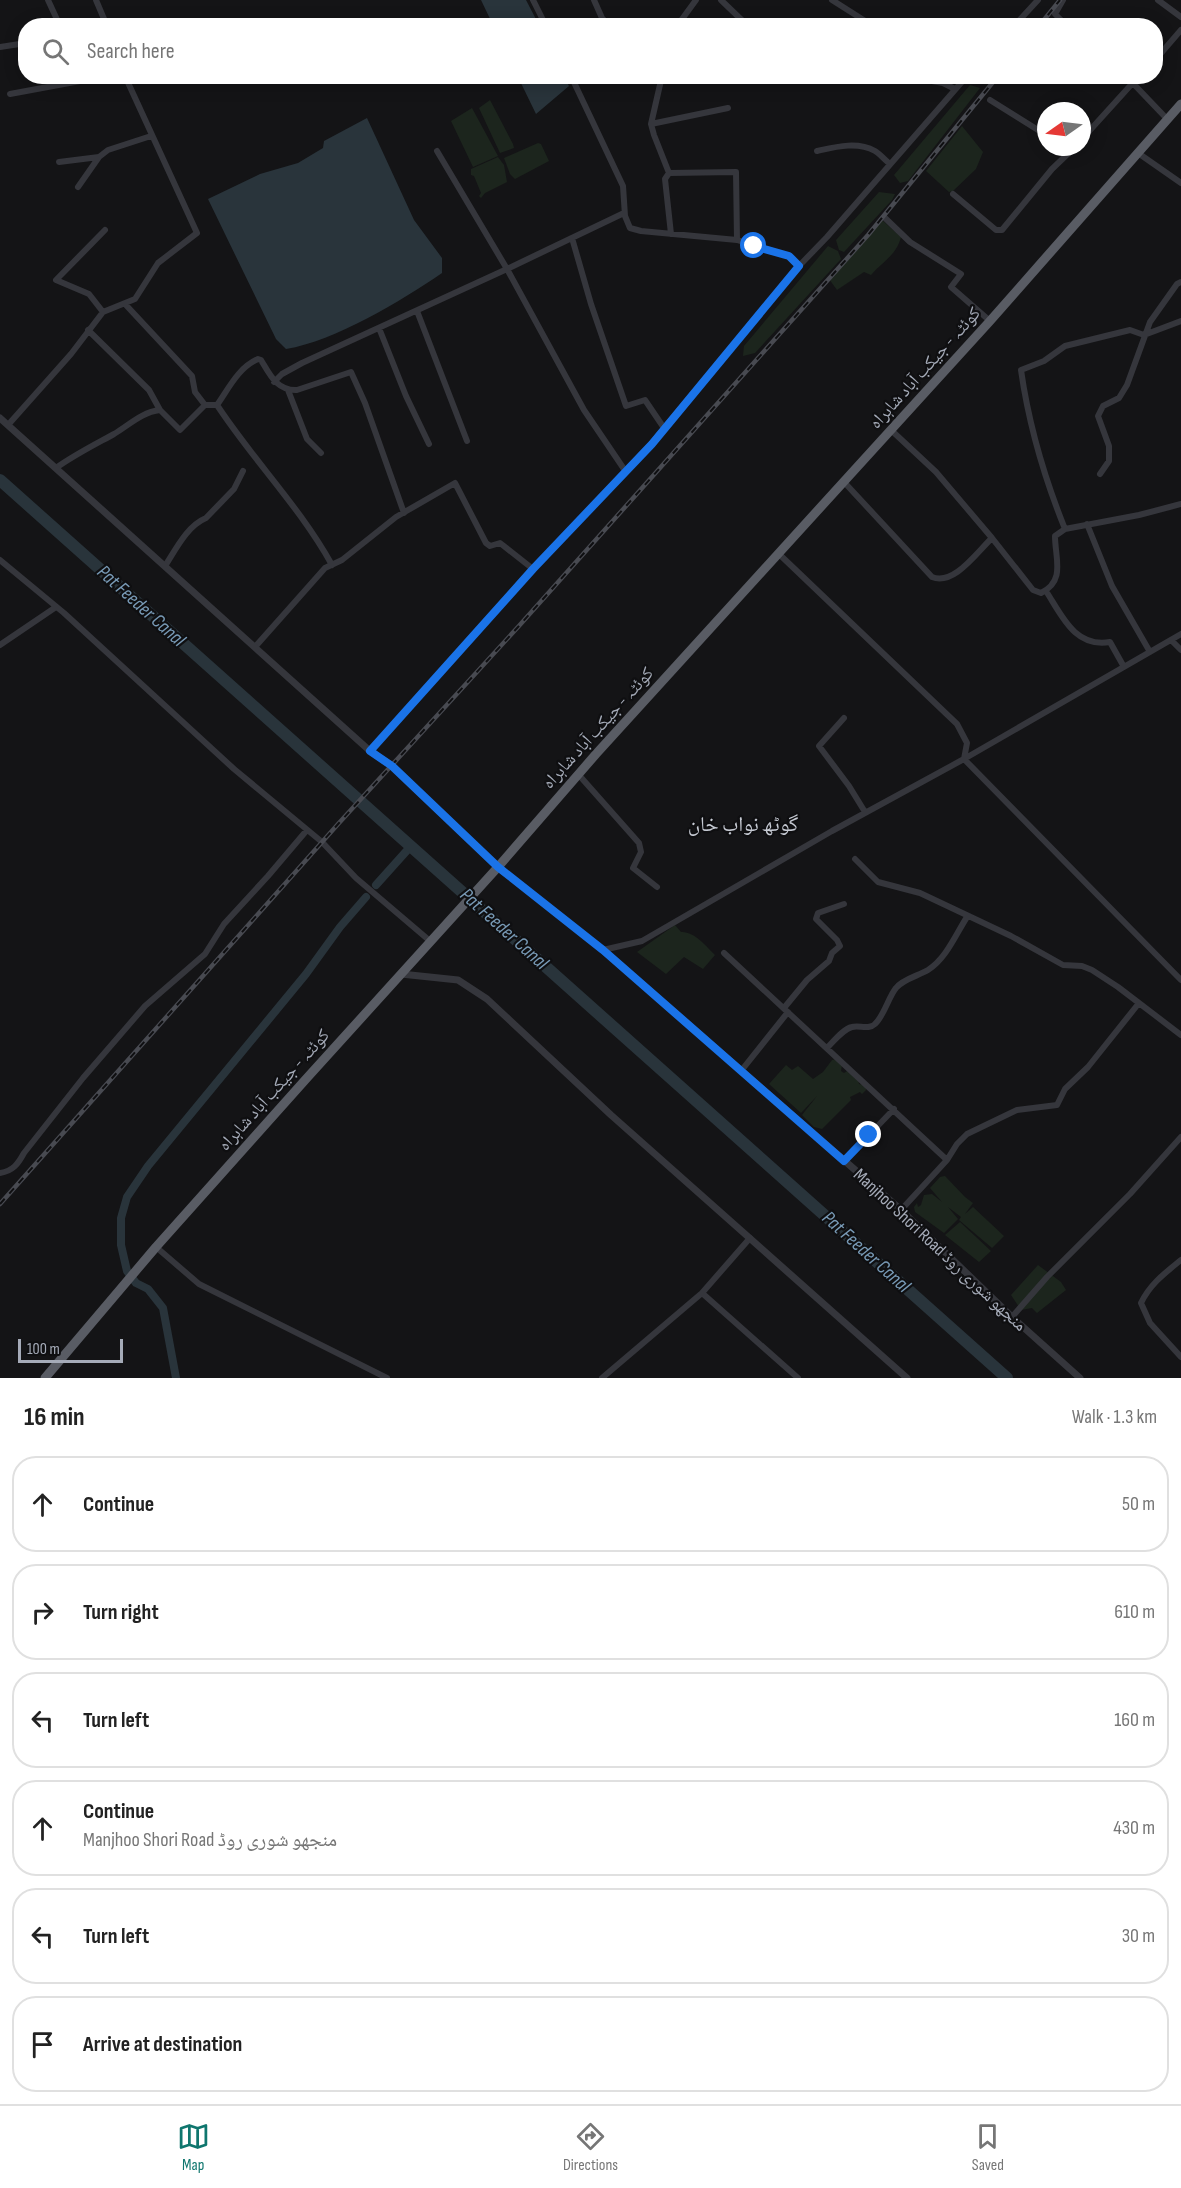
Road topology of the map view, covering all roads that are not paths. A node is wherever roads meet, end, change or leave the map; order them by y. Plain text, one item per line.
1 (48, 0) edge
2 (96, 0) edge
3 (533, 0) edge
4 (594, 0) edge
5 (696, 0) edge
6 (721, 0) edge
7 (832, 0) edge
8 (1038, 0) edge
9 (1064, 0) edge
10 (1158, 0) edge
11 (1181, 17) edge
12 (56, 18) edge
13 (104, 18) edge
14 (542, 18) edge
15 (602, 18) edge
16 (683, 18) edge
17 (740, 18) edge
18 (860, 18) edge
19 (1021, 18) edge
20 (1059, 18) edge
21 (1181, 30) edge
22 (18, 44) edge
23 (0, 47) edge
24 (1163, 50) edge
25 (64, 84) edge
26 (128, 84) edge
27 (575, 84) edge
28 (660, 84) edge
29 (945, 84) edge
30 (960, 84) edge
31 (1132, 84) joint
32 (955, 89) junction
33 (10, 94) dead end
34 (990, 100) dead end
35 (1181, 104) edge
36 (728, 108) dead end
37 (1168, 120) junction
38 (651, 124) junction
39 (1037, 129) edge
40 (1091, 129) edge
41 (151, 136) junction
42 (817, 151) dead end
43 (437, 152) dead end
44 (1138, 153) junction
45 (1064, 156) edge
46 (99, 157) junction
47 (58, 162) dead end
48 (890, 164) junction
49 (669, 173) junction
50 (1181, 183) edge
51 (78, 187) dead end
52 (953, 194) dead end
53 (624, 213) junction
54 (884, 217) dead end
55 (105, 230) dead end
56 (671, 234) junction
57 (572, 238) junction
58 (737, 240) junction
59 (799, 266) junction
60 (507, 269) junction
61 (1181, 282) edge
62 (125, 304) junction
63 (417, 311) junction
64 (103, 312) junction
65 (990, 321) junction
66 (1181, 321) edge
67 (379, 328) junction
68 (88, 330) junction
69 (1144, 335) junction
70 (274, 382) junction
71 (288, 390) junction
72 (205, 405) junction
73 (217, 405) junction
74 (160, 410) junction
75 (0, 418) edge
76 (8, 425) junction
77 (664, 428) junction
78 (891, 430) junction
79 (467, 441) dead end
80 (429, 444) dead end
81 (321, 453) dead end
82 (56, 468) junction
83 (243, 471) dead end
84 (626, 472) junction
85 (1100, 474) dead end
86 (844, 482) junction
87 (1181, 504) edge
88 (404, 513) junction
89 (1087, 524) junction
90 (1065, 529) junction
91 (992, 537) junction
92 (779, 554) junction
93 (0, 560) edge
94 (332, 565) junction
95 (165, 566) junction
96 (533, 569) junction
97 (1046, 591) junction
98 (56, 607) junction
99 (1181, 634) edge
100 (1171, 640) junction
101 (0, 645) edge
102 (255, 647) junction
103 (1181, 650) edge
104 (1150, 652) junction
105 (1124, 667) junction
106 (844, 718) dead end
107 (370, 751) junction
108 (964, 759) junction
109 (578, 774) junction
110 (865, 812) junction
111 (307, 830) junction
112 (855, 860) dead end
113 (498, 867) junction
114 (657, 887) dead end
115 (844, 904) dead end
116 (967, 917) junction
117 (430, 941) junction
118 (603, 950) junction
119 (724, 953) dead end
120 (401, 974) junction
121 (1181, 980) edge
122 (1139, 1002) junction
123 (786, 1010) junction
124 (1181, 1035) edge
125 (827, 1048) junction
126 (741, 1071) junction
127 (894, 1109) junction
128 (1181, 1137) edge
129 (947, 1160) junction
130 (844, 1161) junction
131 (0, 1173) edge
132 (900, 1210) junction
133 (750, 1238) junction
134 (156, 1248) junction
135 (1181, 1260) edge
136 (702, 1293) junction
137 (1012, 1317) junction
138 (1181, 1357) edge
139 (45, 1378) edge
140 (387, 1378) edge
141 (602, 1378) edge
142 (798, 1378) edge
143 (907, 1378) edge
144 (1080, 1378) edge

1 - 12 street
2 - 13 street
3 - 14 street
4 - 15 street
5 - 16 street
6 - 17 street
7 - 18 street
8 - 19 street
9 - 20 street
10 - 11 street
21 - 24 street
22 - 23 street
25 - 33 street
26 - 41 street
27 - 53 street
28 - 38 street
29 - 32 street
30 - 32 street
31 - 37 street
31 - 40 street
32 - 48 street
34 - 39 street
35 - 37 highway, کوئٹہ - جیکب آباد شاہراہ
36 - 38 street
37 - 44 highway, کوئٹہ - جیکب آباد شاہراہ
38 - 49 street
41 - 46 street
41 - 62 street
42 - 48 street
43 - 60 street
44 - 50 street
44 - 65 highway, کوئٹہ - جیکب آباد شاہراہ
45 - 52 street
46 - 47 street
46 - 51 street
48 - 59 street
49 - 56 street
49 - 58 street
53 - 56 street
53 - 57 street
54 - 65 street
55 - 64 street
56 - 58 street
57 - 60 street
57 - 77 street
58 - 59 street
59 - 77 street
60 - 63 street
60 - 84 street
61 - 69 street
62 - 64 street
62 - 72 street
63 - 67 street
63 - 79 street
64 - 68 street
65 - 78 highway, کوئٹہ - جیکب آباد شاہراہ
66 - 69 street
67 - 70 street
67 - 80 street
68 - 74 street
68 - 76 street
69 - 85 street
69 - 90 street
70 - 71 street
70 - 73 street
71 - 81 street
71 - 88 street
72 - 73 street
72 - 74 street
73 - 94 street
74 - 82 street
75 - 76 street, Manjhoo Shori Road منجھو شوری روڈ
76 - 82 street, Manjhoo Shori Road منجھو شوری روڈ
77 - 84 street
78 - 86 highway, کوئٹہ - جیکب آباد شاہراہ
78 - 91 street
82 - 95 street, Manjhoo Shori Road منجھو شوری روڈ
83 - 95 street
84 - 96 street
86 - 91 street
86 - 92 highway, کوئٹہ - جیکب آباد شاہراہ
87 - 89 street
88 - 94 street
88 - 96 street
89 - 90 street
89 - 104 street
90 - 97 street
91 - 97 street
92 - 108 street
92 - 109 highway, کوئٹہ - جیکب آباد شاہراہ
93 - 98 street
94 - 102 street
95 - 102 street, Manjhoo Shori Road منجھو شوری روڈ
96 - 107 street
97 - 105 street
98 - 101 street
98 - 111 street
99 - 100 street
100 - 103 street
100 - 104 street
102 - 107 street, Manjhoo Shori Road منجھو شوری روڈ
104 - 105 street
105 - 108 street
106 - 110 street
107 - 113 street, Manjhoo Shori Road منجھو شوری روڈ
108 - 110 street
108 - 121 street
109 - 113 highway, کوئٹہ - جیکب آباد شاہراہ
109 - 114 street
110 - 118 street
111 - 117 street
111 - 131 street
112 - 116 street
113 - 117 highway, کوئٹہ - جیکب آباد شاہراہ
113 - 118 street, Manjhoo Shori Road منجھو شوری روڈ
115 - 123 street
116 - 122 street
116 - 125 street
117 - 120 highway, کوئٹہ - جیکب آباد شاہراہ
118 - 126 street, Manjhoo Shori Road منجھو شوری روڈ
119 - 123 street
120 - 133 street
120 - 134 highway, کوئٹہ - جیکب آباد شاہراہ
122 - 124 street
122 - 129 street
123 - 125 street
123 - 126 street
125 - 127 street
126 - 130 street, Manjhoo Shori Road منجھو شوری روڈ
127 - 129 street
127 - 130 street
128 - 137 street
129 - 132 street
130 - 132 street, Manjhoo Shori Road منجھو شوری روڈ
132 - 137 street, Manjhoo Shori Road منجھو شوری روڈ
133 - 136 street
133 - 143 street
134 - 139 highway, کوئٹہ - جیکب آباد شاہراہ
134 - 140 street
135 - 138 street
136 - 141 street
136 - 142 street
137 - 144 street, Manjhoo Shori Road منجھو شوری روڈ

